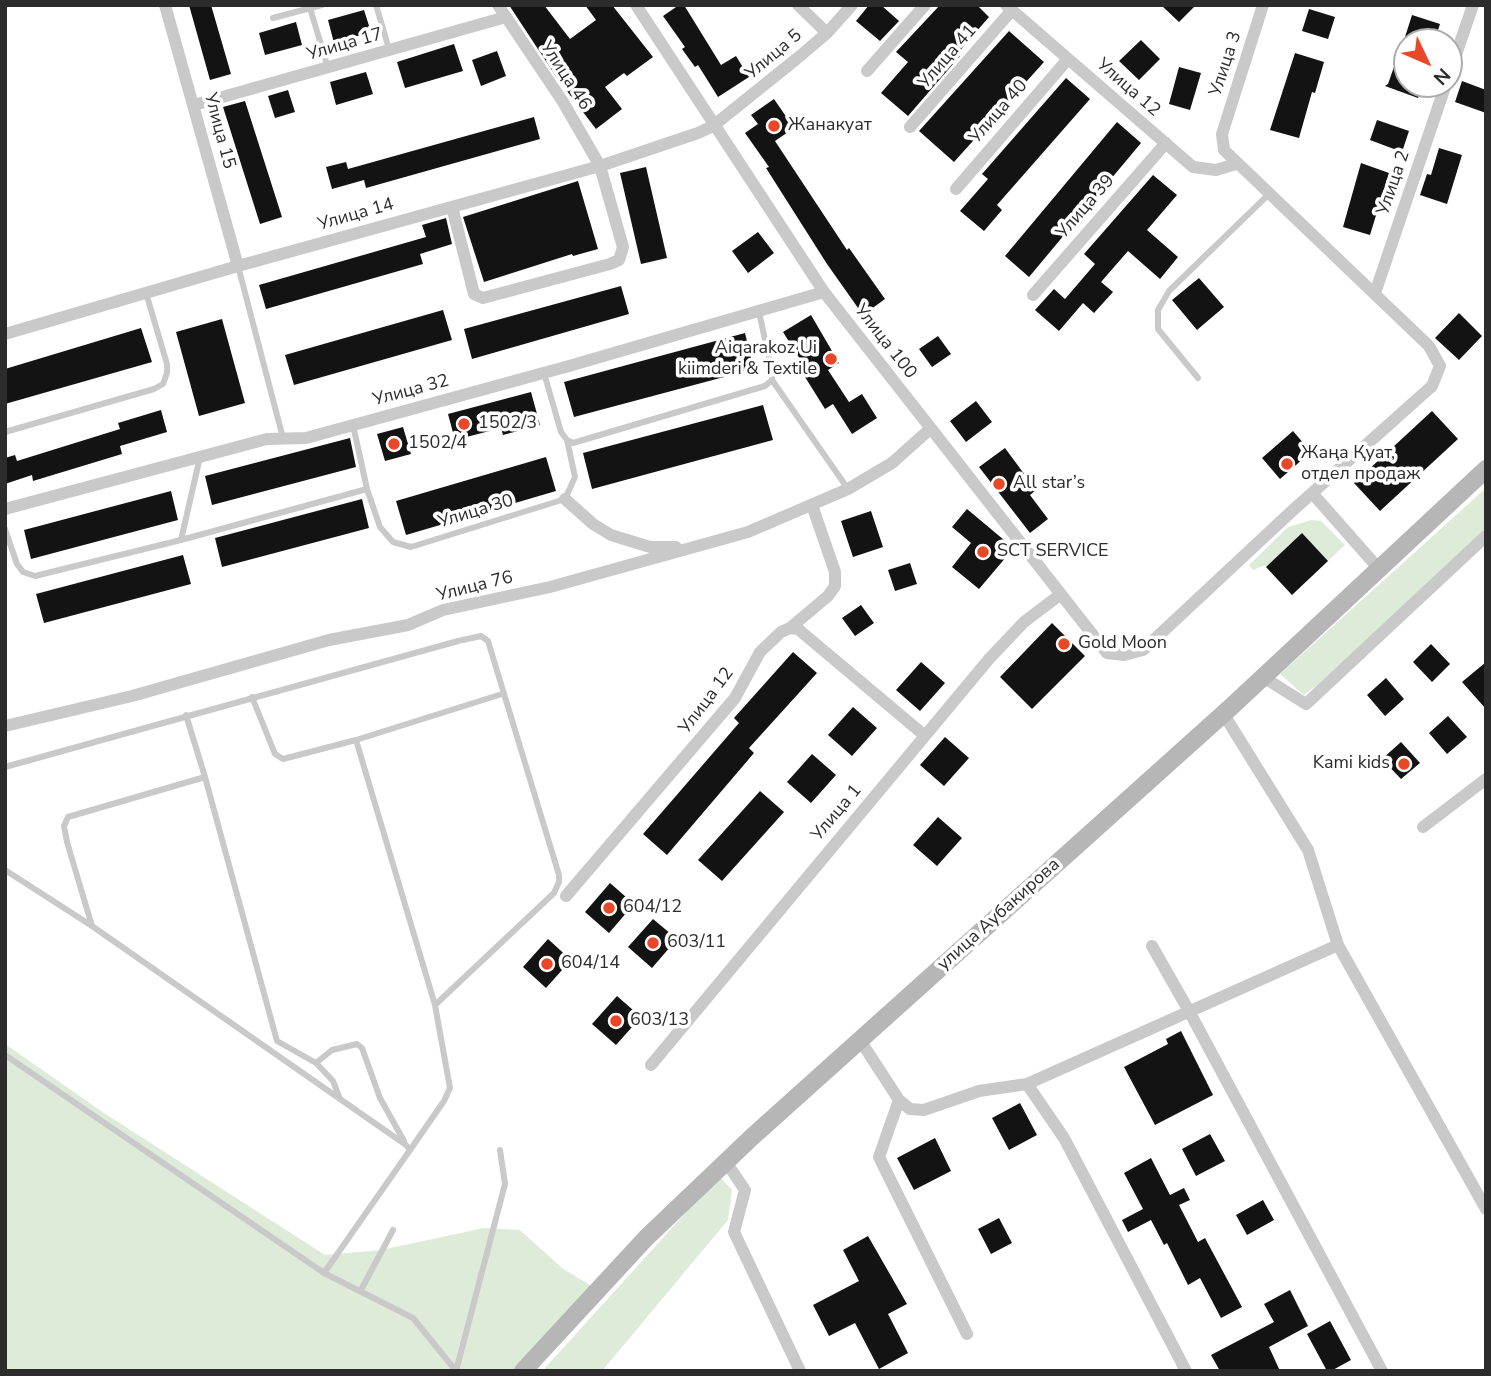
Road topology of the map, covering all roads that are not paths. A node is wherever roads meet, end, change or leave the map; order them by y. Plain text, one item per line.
1 (165, 5) edge
2 (322, 5) edge
3 (376, 5) edge
4 (499, 5) edge
5 (636, 5) edge
6 (798, 5) edge
7 (852, 5) edge
8 (925, 5) edge
9 (1263, 5) edge
10 (1473, 5) edge
11 (310, 8) junction
12 (1009, 8) edge
13 (506, 17) junction
14 (273, 18) dead end
15 (827, 33) junction
16 (1463, 34) edge
17 (390, 51) junction
18 (1068, 59) junction
19 (328, 68) junction
20 (867, 71) dead end
21 (1441, 98) edge
22 (194, 105) junction
23 (713, 126) junction
24 (910, 127) dead end
25 (1166, 143) junction
26 (1236, 164) junction
27 (600, 166) junction
28 (956, 189) dead end
29 (1269, 194) junction
30 (452, 207) junction
31 (238, 266) junction
32 (824, 292) junction
33 (146, 293) junction
34 (1375, 293) junction
35 (1034, 295) dead end
36 (759, 312) junction
37 (5, 334) edge
38 (544, 373) junction
39 (1199, 378) dead end
40 (772, 380) junction
41 (354, 425) junction
42 (930, 429) junction
43 (5, 432) edge
44 (284, 440) junction
45 (567, 440) junction
46 (200, 456) junction
47 (1486, 469) edge
48 (367, 489) junction
49 (848, 489) junction
50 (1313, 494) junction
51 (565, 499) junction
52 (812, 505) junction
53 (5, 509) edge
54 (5, 529) edge
55 (1486, 536) edge
56 (181, 540) junction
57 (691, 547) junction
58 (1379, 569) junction
59 (1061, 594) junction
60 (790, 628) junction
61 (1263, 677) junction
62 (502, 694) junction
63 (252, 696) junction
64 (1223, 713) junction
65 (186, 715) junction
66 (5, 726) edge
67 (924, 735) junction
68 (356, 740) junction
69 (5, 767) edge
70 (205, 777) junction
71 (1486, 779) edge
72 (1423, 827) dead end
73 (5, 870) edge
74 (566, 896) dead end
75 (92, 926) junction
76 (1338, 945) junction
77 (1152, 946) dead end
78 (435, 1005) junction
79 (1189, 1011) junction
80 (860, 1041) junction
81 (5, 1055) edge
82 (316, 1063) junction
83 (651, 1065) dead end
84 (1027, 1084) junction
85 (340, 1099) junction
86 (899, 1100) junction
87 (408, 1147) junction
88 (500, 1150) dead end
89 (726, 1163) junction
90 (1486, 1209) edge
91 (393, 1230) dead end
92 (324, 1273) junction
93 (360, 1290) junction
94 (967, 1334) dead end
95 (456, 1371) edge
96 (524, 1371) edge
97 (800, 1371) edge
98 (1186, 1371) edge
99 (1382, 1371) edge

1 - 22 street, Улица 15
2 - 11 lane
3 - 17 lane
4 - 13 street, Улица 46
5 - 23 street, Улица 100
6 - 15 street
7 - 15 street, Улица 5
8 - 20 street
9 - 26 street, Улица 3
10 - 16 street
11 - 14 lane
11 - 19 lane
12 - 18 street, Улица 12
12 - 24 street, Улица 41
13 - 17 street, Улица 17
13 - 27 street, Улица 46
15 - 23 street, Улица 5
17 - 19 street, Улица 17
18 - 25 street, Улица 12
18 - 28 street, Улица 40
19 - 22 street, Улица 17
21 - 34 street, Улица 2
22 - 31 street, Улица 15
23 - 27 street, Улица 14
23 - 32 street, Улица 100
25 - 26 street, Улица 12
25 - 35 street, Улица 39
26 - 29 street
27 - 30 street, Улица 14
27 - 30 street, Улица 46
29 - 34 street
29 - 39 lane
30 - 31 street, Улица 14
31 - 33 street, Улица 14
31 - 44 lane
32 - 36 street, Улица 32
32 - 42 street, Улица 100
33 - 37 street, Улица 14
33 - 43 lane
34 - 50 street
36 - 38 street, Улица 32
36 - 40 lane
38 - 41 street, Улица 32
38 - 45 lane
40 - 45 lane
40 - 49 lane
41 - 44 street, Улица 32
41 - 48 lane, Улица 30
42 - 49 street, Улица 76
42 - 59 street, Улица 100
44 - 46 street, Улица 32
45 - 51 lane
46 - 53 street, Улица 32
46 - 56 lane
47 - 58 main road, улица Аубакирова
48 - 51 lane, Улица 30
48 - 56 lane
49 - 52 street, Улица 76
50 - 58 street
50 - 59 street, Улица 100
51 - 57 street
52 - 57 street, Улица 76
52 - 60 street, Улица 12
54 - 56 lane
55 - 61 street
57 - 66 street, Улица 76
58 - 61 main road, улица Аубакирова
59 - 67 street, Улица 1
60 - 67 street
60 - 74 street, Улица 12
61 - 64 main road, улица Аубакирова
62 - 63 lane
62 - 68 lane
62 - 78 lane
63 - 65 lane
63 - 68 lane
64 - 76 street
64 - 80 main road, улица Аубакирова
65 - 69 lane
65 - 70 lane
67 - 83 street, Улица 1
68 - 78 lane
70 - 75 lane
70 - 82 lane
71 - 72 street
73 - 75 lane
75 - 85 lane
76 - 79 street
76 - 90 street
77 - 79 street
78 - 87 lane
79 - 84 street
79 - 99 street
80 - 86 street
80 - 89 main road, улица Аубакирова
81 - 92 lane
82 - 85 lane
82 - 87 lane
84 - 86 street
84 - 98 street
85 - 87 lane
86 - 94 street
87 - 92 lane
88 - 95 lane
89 - 96 main road, улица Аубакирова
89 - 97 street
91 - 93 lane
92 - 93 lane
93 - 95 lane

